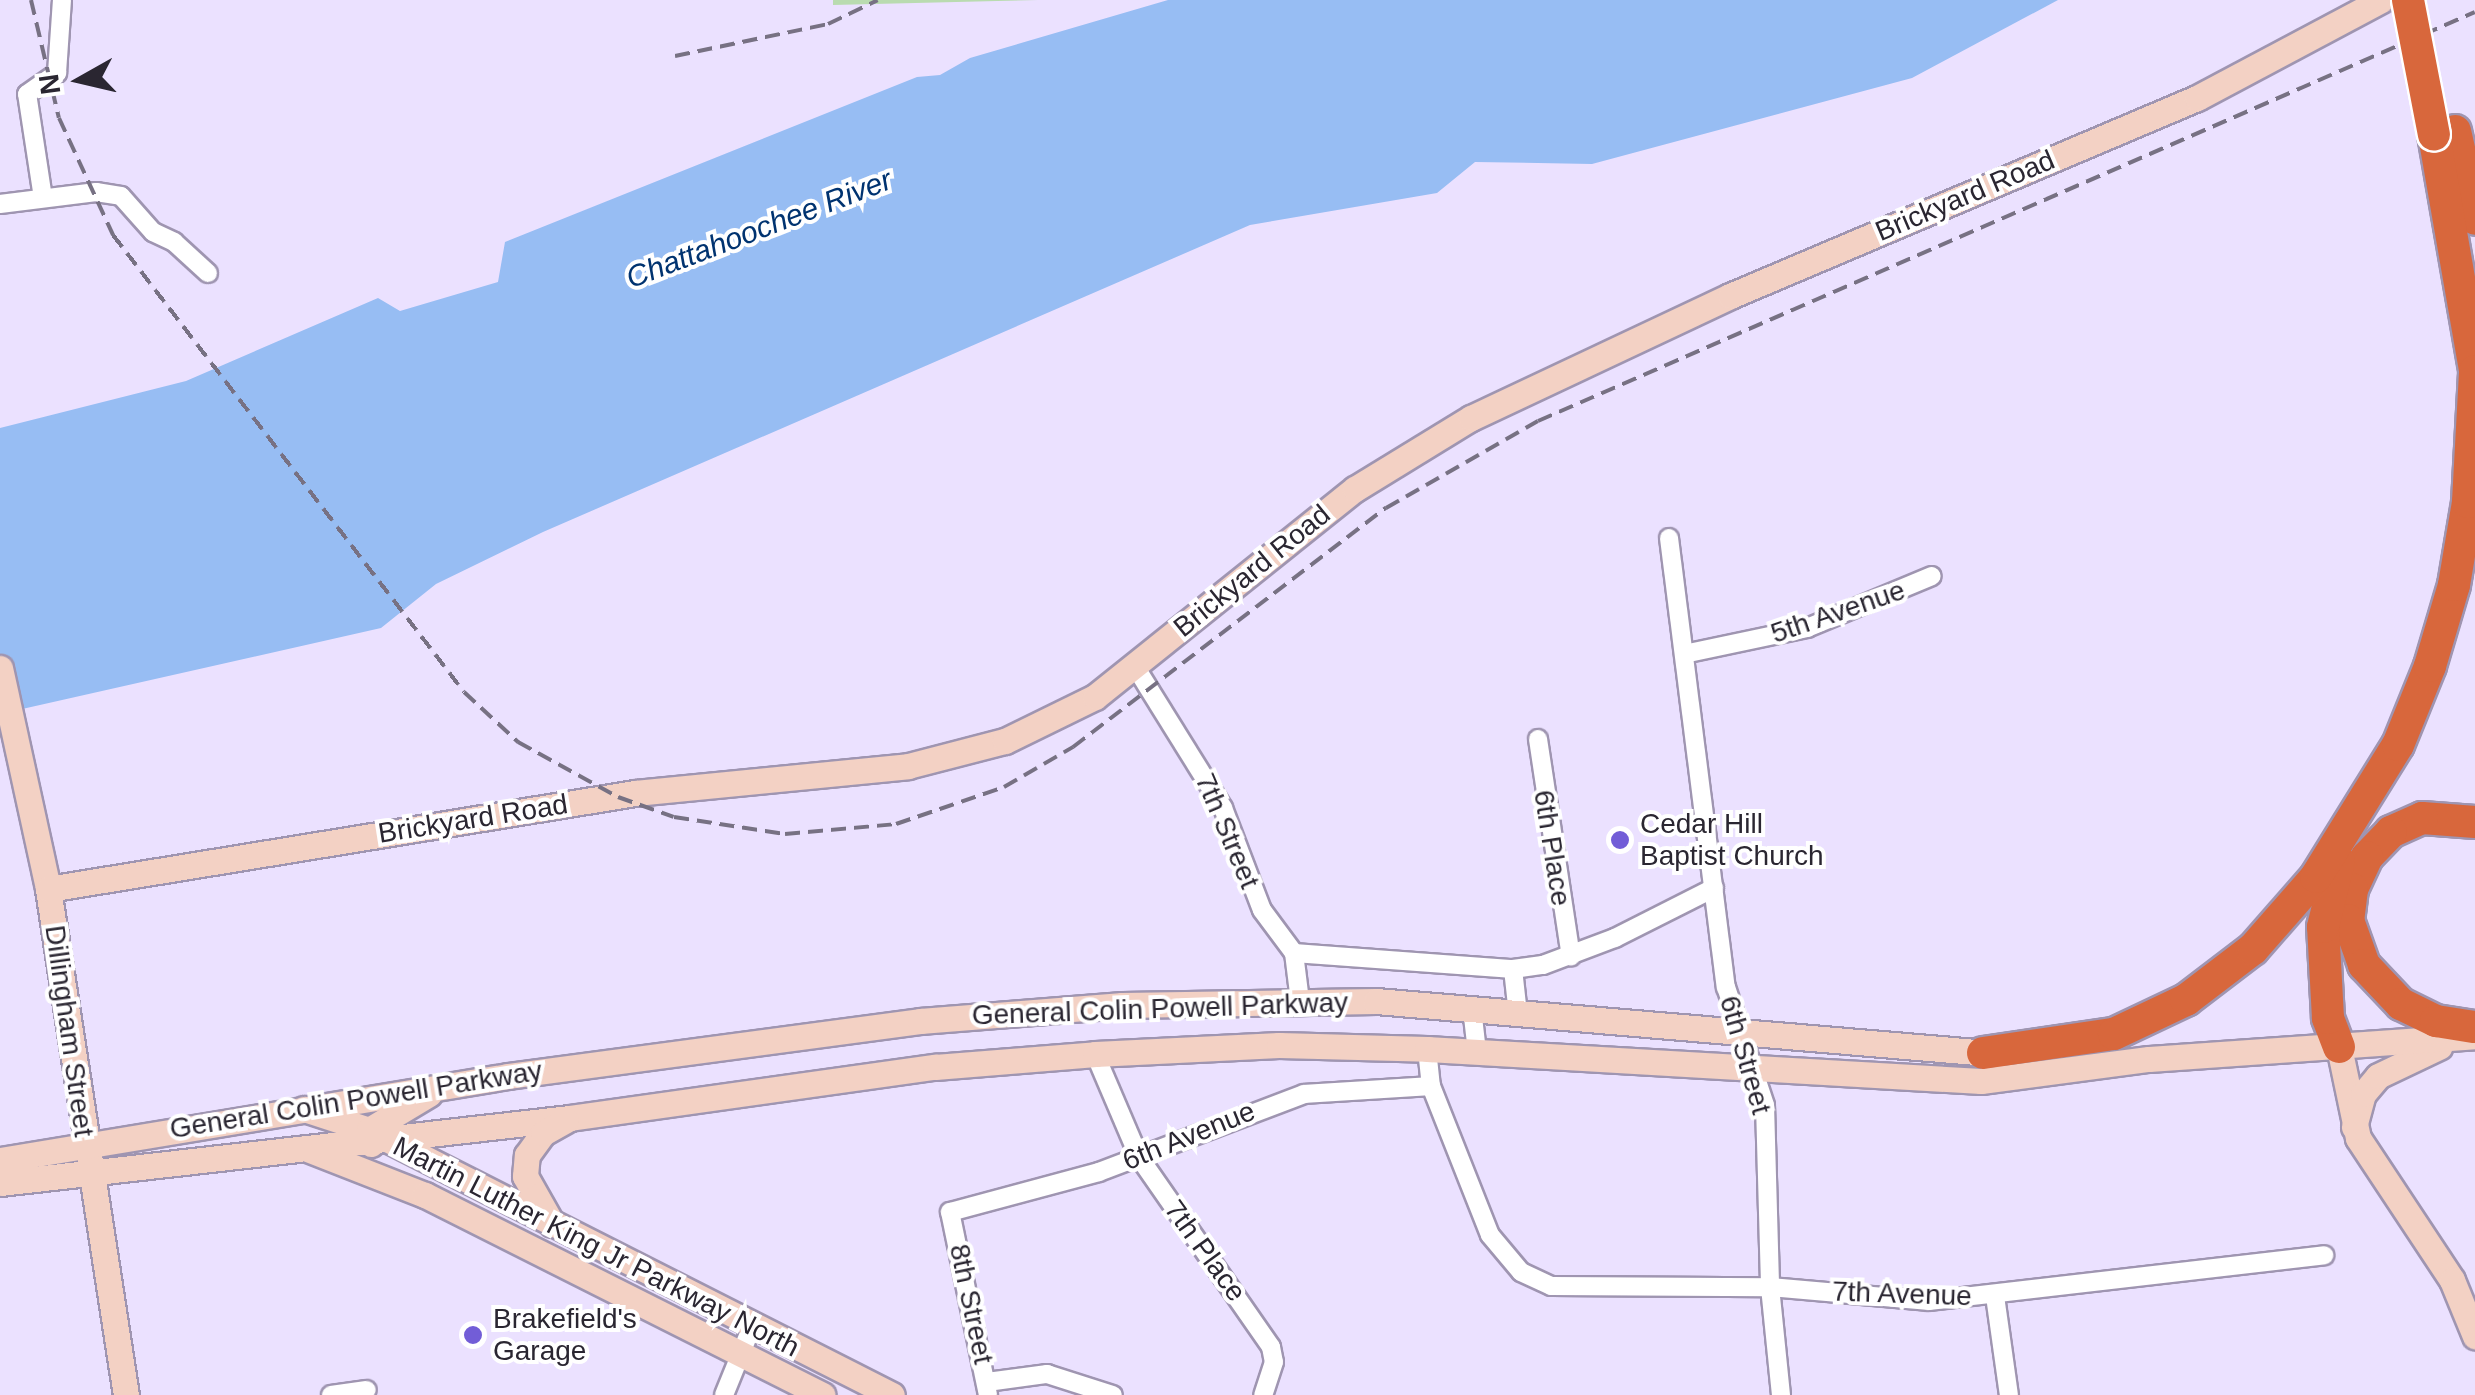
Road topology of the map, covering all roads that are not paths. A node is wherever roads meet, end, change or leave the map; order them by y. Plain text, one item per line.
1 (62, 0) edge
2 (2382, 0) edge
3 (2408, 0) edge
4 (2429, 0) edge
5 (2445, 133) junction
6 (42, 198) junction
7 (0, 204) edge
8 (2475, 219) edge
9 (208, 273) dead end
10 (2475, 371) edge
11 (1669, 538) dead end
12 (1932, 576) dead end
13 (1684, 654) junction
14 (0, 668) edge
15 (1136, 668) junction
16 (1538, 740) dead end
17 (2358, 818) junction
18 (2475, 822) edge
19 (1714, 888) junction
20 (48, 889) junction
21 (2348, 920) junction
22 (1294, 953) junction
23 (1571, 957) junction
24 (1513, 969) junction
25 (1300, 1001) junction
26 (1472, 1008) junction
27 (1518, 1014) junction
28 (1738, 1032) junction
29 (2470, 1034) edge
30 (2339, 1047) junction
31 (1427, 1049) junction
32 (1477, 1052) junction
33 (1096, 1054) junction
34 (1983, 1054) junction
35 (2149, 1059) junction
36 (1756, 1072) junction
37 (1432, 1086) junction
38 (440, 1087) junction
39 (296, 1107) junction
40 (570, 1118) junction
41 (2354, 1127) junction
42 (373, 1136) junction
43 (86, 1142) junction
44 (300, 1146) junction
45 (1139, 1157) junction
46 (0, 1160) edge
47 (90, 1173) junction
48 (0, 1183) edge
49 (425, 1195) junction
50 (950, 1212) joint
51 (563, 1232) junction
52 (2324, 1255) dead end
53 (558, 1263) junction
54 (1770, 1287) junction
55 (1996, 1296) junction
56 (752, 1326) junction
57 (2475, 1336) edge
58 (737, 1354) junction
59 (988, 1388) edge
60 (367, 1390) dead end
61 (891, 1394) edge
62 (126, 1395) edge
63 (331, 1395) edge
64 (724, 1395) edge
65 (823, 1395) edge
66 (1113, 1395) edge
67 (1263, 1395) edge
68 (1782, 1395) edge
69 (2010, 1395) edge

1 - 6 street
2 - 15 main road, Brickyard Road
3 - 5 highway, bridge
4 - 5 highway
5 - 8 highway
5 - 10 highway
6 - 7 street
6 - 9 street
10 - 17 highway
11 - 13 street, 6th Street
12 - 13 street, 5th Avenue
13 - 19 street, 6th Street
14 - 20 main road, Dillingham Street
15 - 20 main road, Brickyard Road
15 - 22 street, 7th Street
16 - 23 street, 6th Place
17 - 30 highway
17 - 34 highway
18 - 21 highway
19 - 23 street
19 - 28 street, 6th Street
20 - 43 main road, Dillingham Street
21 - 29 highway
21 - 30 highway
22 - 24 street
22 - 25 street, 7th Street
23 - 24 street
24 - 27 street
25 - 26 main road, General Colin Powell Parkway
25 - 38 main road, General Colin Powell Parkway
26 - 27 main road, General Colin Powell Parkway
26 - 32 street
27 - 28 main road, General Colin Powell Parkway
28 - 34 main road, General Colin Powell Parkway
28 - 36 street, 6th Street
29 - 30 main road, General Colin Powell Parkway
29 - 41 main road
30 - 35 main road, General Colin Powell Parkway
30 - 41 main road
31 - 32 main road, General Colin Powell Parkway
31 - 33 main road, General Colin Powell Parkway
31 - 37 street
32 - 36 main road, General Colin Powell Parkway
33 - 40 main road, General Colin Powell Parkway
33 - 45 street, 7th Place
34 - 35 main road, General Colin Powell Parkway
35 - 36 main road, General Colin Powell Parkway
36 - 54 street, 6th Street
37 - 45 street, 6th Avenue
37 - 54 street, 7th Avenue
38 - 39 main road, General Colin Powell Parkway
38 - 42 main road
39 - 42 main road, Martin Luther King Jr Parkway North
39 - 43 main road, General Colin Powell Parkway
40 - 42 main road, General Colin Powell Parkway
40 - 51 main road
41 - 57 main road
42 - 44 main road, General Colin Powell Parkway
42 - 49 main road
42 - 51 main road, Martin Luther King Jr Parkway North
43 - 46 main road, General Colin Powell Parkway
43 - 47 main road, Dillingham Street
44 - 47 main road, General Colin Powell Parkway
44 - 49 main road, Martin Luther King Jr Parkway North
45 - 50 street, 6th Avenue
45 - 67 street, 7th Place
47 - 48 main road, General Colin Powell Parkway
47 - 62 main road, Dillingham Street
49 - 53 main road, Martin Luther King Jr Parkway North
50 - 59 street, 8th Street
51 - 53 main road
51 - 56 main road, Martin Luther King Jr Parkway North
52 - 55 street, 7th Avenue
53 - 58 main road, Martin Luther King Jr Parkway North
54 - 55 street, 7th Avenue
54 - 68 street, 6th Street
55 - 69 street
56 - 58 street
56 - 61 main road, Martin Luther King Jr Parkway North
58 - 64 street
58 - 65 main road, Martin Luther King Jr Parkway North
59 - 66 street
60 - 63 street

